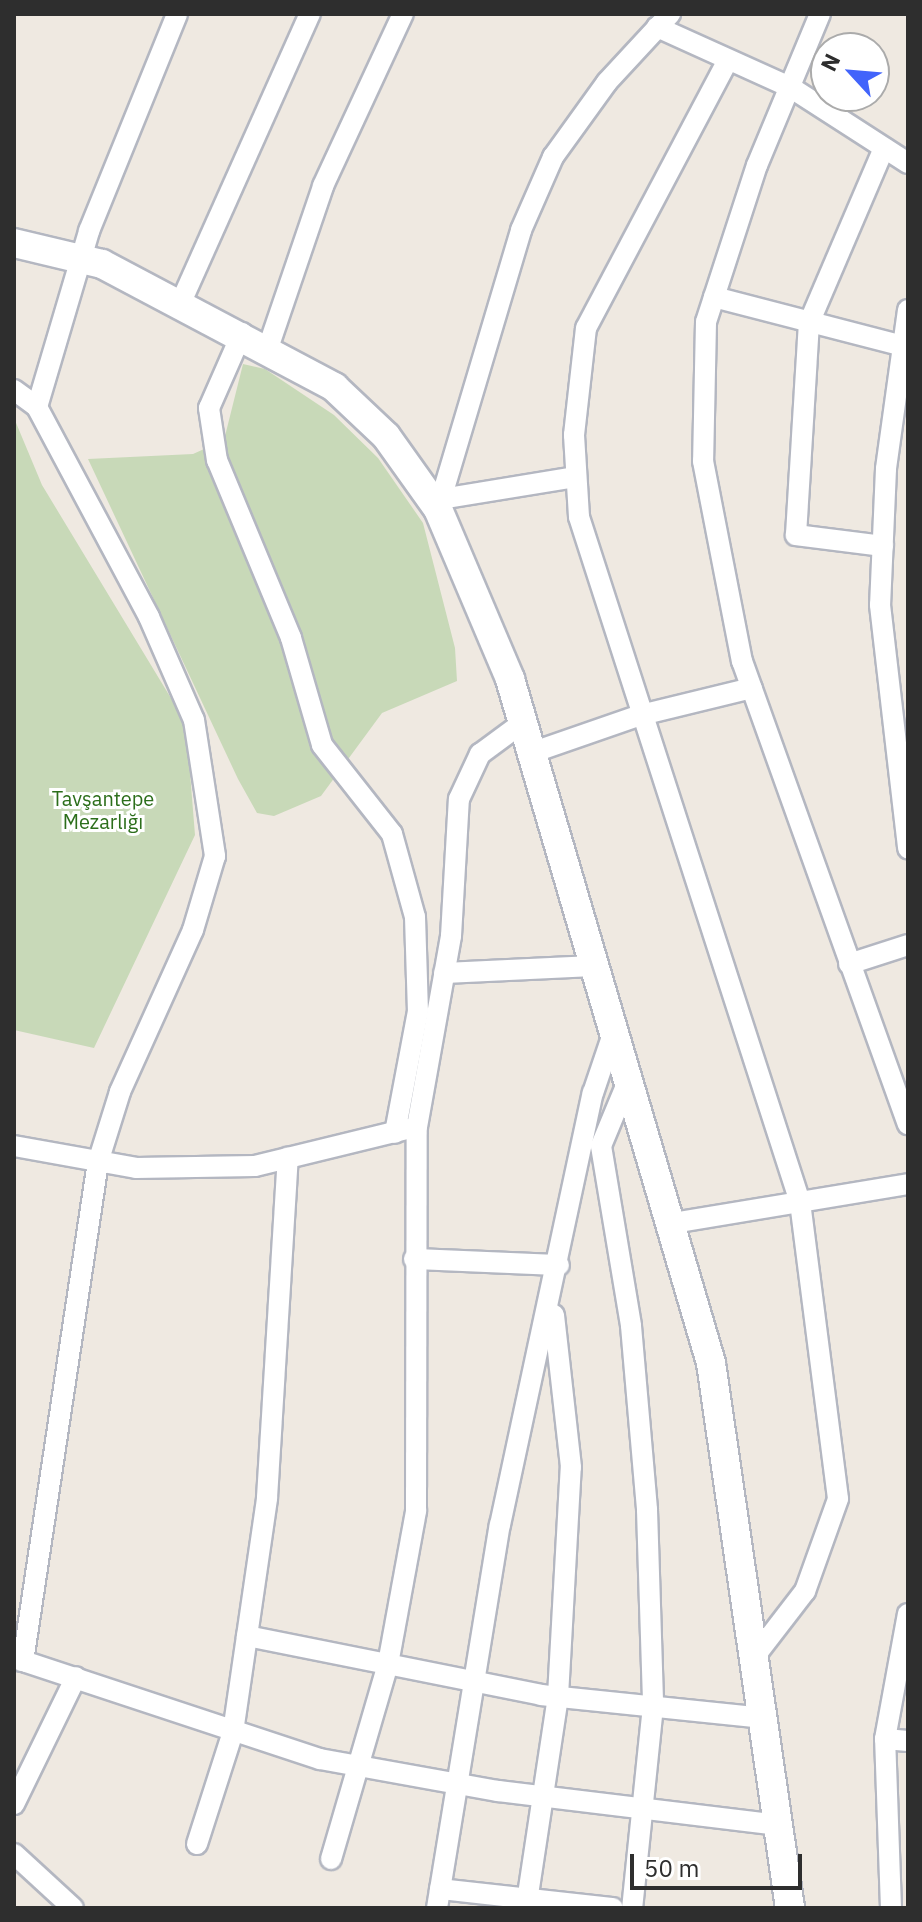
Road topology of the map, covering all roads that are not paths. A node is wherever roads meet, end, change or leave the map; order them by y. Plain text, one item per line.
1 (177, 14) edge
2 (310, 14) edge
3 (403, 14) edge
4 (820, 14) edge
5 (663, 21) edge
6 (728, 60) junction
7 (790, 87) junction
8 (884, 148) junction
9 (908, 163) edge
10 (14, 243) edge
11 (82, 257) junction
12 (714, 297) junction
13 (181, 302) junction
14 (908, 310) edge
15 (809, 323) junction
16 (242, 333) junction
17 (904, 345) edge
18 (268, 348) junction
19 (14, 390) edge
20 (37, 407) junction
21 (576, 477) junction
22 (440, 504) junction
23 (883, 546) junction
24 (752, 688) junction
25 (641, 715) junction
26 (522, 723) junction
27 (531, 753) junction
28 (908, 848) edge
29 (908, 945) edge
30 (849, 964) junction
31 (594, 966) junction
32 (444, 973) junction
33 (613, 1034) junction
34 (628, 1081) junction
35 (908, 1124) edge
36 (417, 1127) junction
37 (395, 1133) junction
38 (14, 1146) edge
39 (288, 1158) junction
40 (98, 1162) junction
41 (908, 1184) edge
42 (800, 1202) junction
43 (673, 1223) junction
44 (414, 1259) junction
45 (559, 1265) junction
46 (552, 1299) junction
47 (908, 1614) edge
48 (247, 1636) junction
49 (755, 1656) junction
50 (18, 1660) edge
51 (388, 1664) junction
52 (76, 1677) junction
53 (473, 1681) junction
54 (558, 1696) junction
55 (653, 1706) junction
56 (764, 1718) junction
57 (233, 1732) junction
58 (885, 1739) junction
59 (908, 1741) edge
60 (359, 1766) junction
61 (456, 1783) junction
62 (541, 1797) junction
63 (14, 1804) edge
64 (643, 1812) junction
65 (777, 1825) junction
66 (197, 1844) dead end
67 (14, 1854) edge
68 (331, 1859) dead end
69 (438, 1898) edge
70 (526, 1903) edge
71 (73, 1908) edge
72 (613, 1908) edge
73 (632, 1908) edge
74 (790, 1908) edge
75 (891, 1908) edge

1 - 11 street
2 - 13 street
3 - 18 street
4 - 7 street
5 - 6 street
5 - 22 street
6 - 7 street
6 - 21 street
7 - 8 street
7 - 12 street
8 - 9 street
8 - 15 street
10 - 11 street
11 - 13 street
11 - 20 street
12 - 15 street
12 - 24 street
13 - 16 street
14 - 17 street
15 - 17 street
15 - 23 street
16 - 18 street
16 - 37 street
17 - 23 street
18 - 22 street
19 - 20 street
20 - 40 street
21 - 22 street
21 - 25 street
22 - 26 street
23 - 28 street
24 - 25 street
24 - 30 street
25 - 27 street
25 - 42 street
26 - 27 street
26 - 32 street
27 - 31 street
29 - 30 street
30 - 35 street
31 - 32 street
31 - 33 street
32 - 36 street
33 - 34 street
33 - 45 street
34 - 43 street
34 - 55 street
36 - 37 street
36 - 44 street
37 - 39 street
38 - 40 street
39 - 40 street
39 - 48 street
40 - 50 street
41 - 42 street
42 - 43 street
42 - 49 street
43 - 49 street
44 - 45 street
44 - 51 street
45 - 46 street
46 - 53 street
46 - 54 street
47 - 58 street
48 - 51 street
48 - 57 street
49 - 56 street
50 - 52 street
51 - 53 street
51 - 60 street
52 - 57 street
52 - 63 street
53 - 54 street
53 - 61 street
54 - 55 street
54 - 62 street
55 - 56 street
55 - 64 street
56 - 65 street
57 - 60 street
57 - 66 street
58 - 59 street
58 - 75 street
60 - 61 street
60 - 68 street
61 - 62 street
61 - 69 street
62 - 64 street
62 - 70 street
64 - 65 street
64 - 73 street
65 - 74 street
67 - 71 street
69 - 70 street
70 - 72 street

